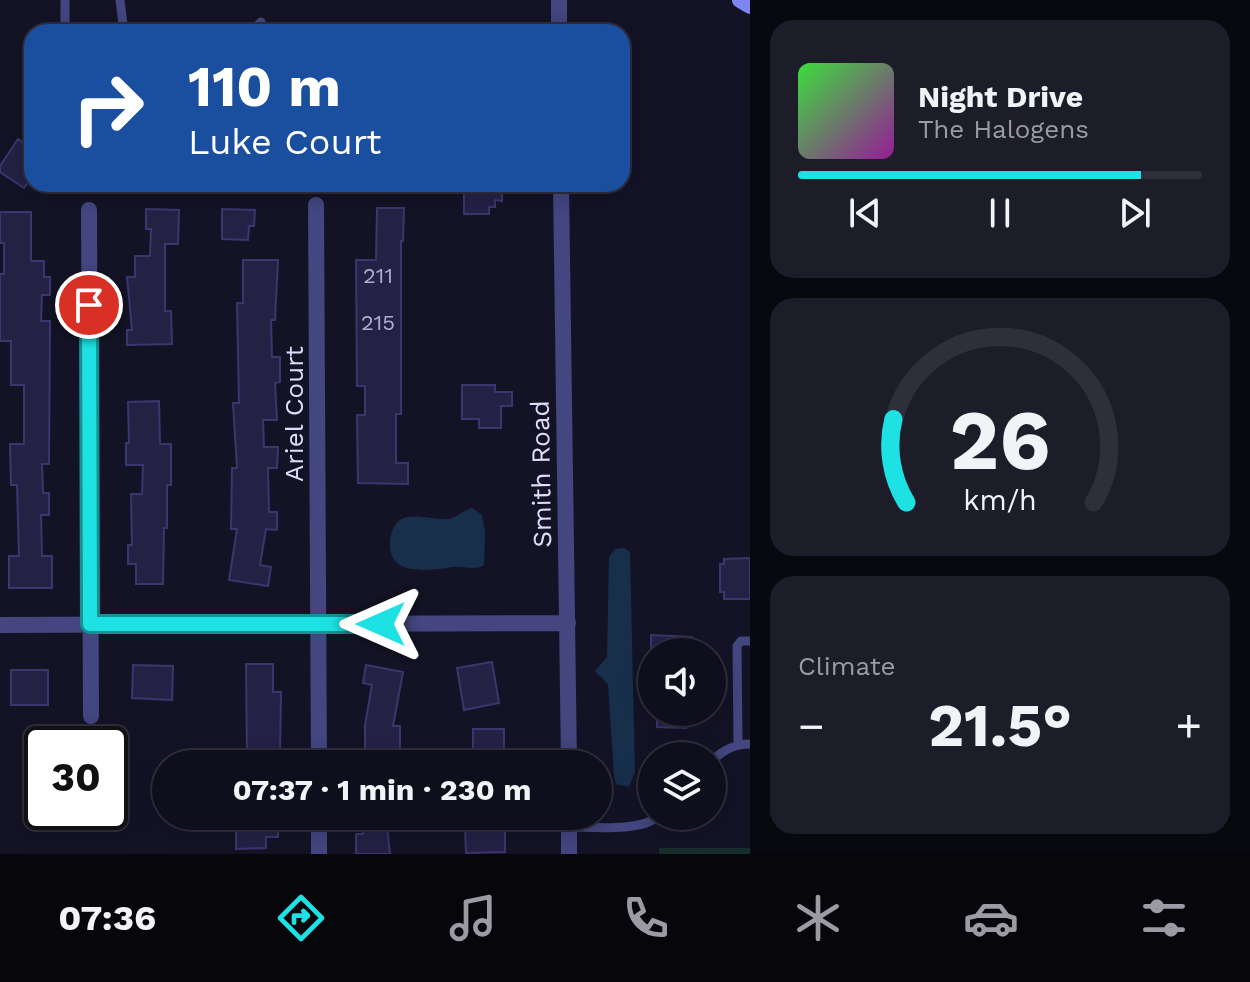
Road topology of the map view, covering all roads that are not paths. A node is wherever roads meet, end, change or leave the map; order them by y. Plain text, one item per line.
1 (65, 0) edge
2 (120, 0) edge
3 (559, 0) edge
4 (740, 0) edge
5 (750, 6) edge
6 (65, 24) edge
7 (123, 24) edge
8 (559, 24) edge
9 (561, 192) edge
10 (316, 205) dead end
11 (89, 210) dead end
12 (568, 623) junction
13 (90, 624) junction
14 (318, 624) junction
15 (0, 625) edge
16 (750, 641) edge
17 (91, 716) dead end
18 (738, 744) junction
19 (750, 744) edge
20 (319, 750) edge
21 (569, 750) edge
22 (726, 750) edge
23 (612, 825) edge
24 (638, 825) edge
25 (319, 830) edge
26 (569, 830) edge
27 (319, 854) edge
28 (569, 854) edge

1 - 6 lane
2 - 7 lane
3 - 8 street
4 - 5 main road
9 - 12 street, Smith Road
10 - 14 street, Ariel Court
11 - 13 street
12 - 14 street
12 - 21 street, Smith Road
13 - 14 street
13 - 15 street
13 - 17 street
14 - 20 street, Ariel Court
16 - 18 lane
18 - 19 lane
18 - 22 lane
23 - 24 lane
25 - 27 street
26 - 28 street

